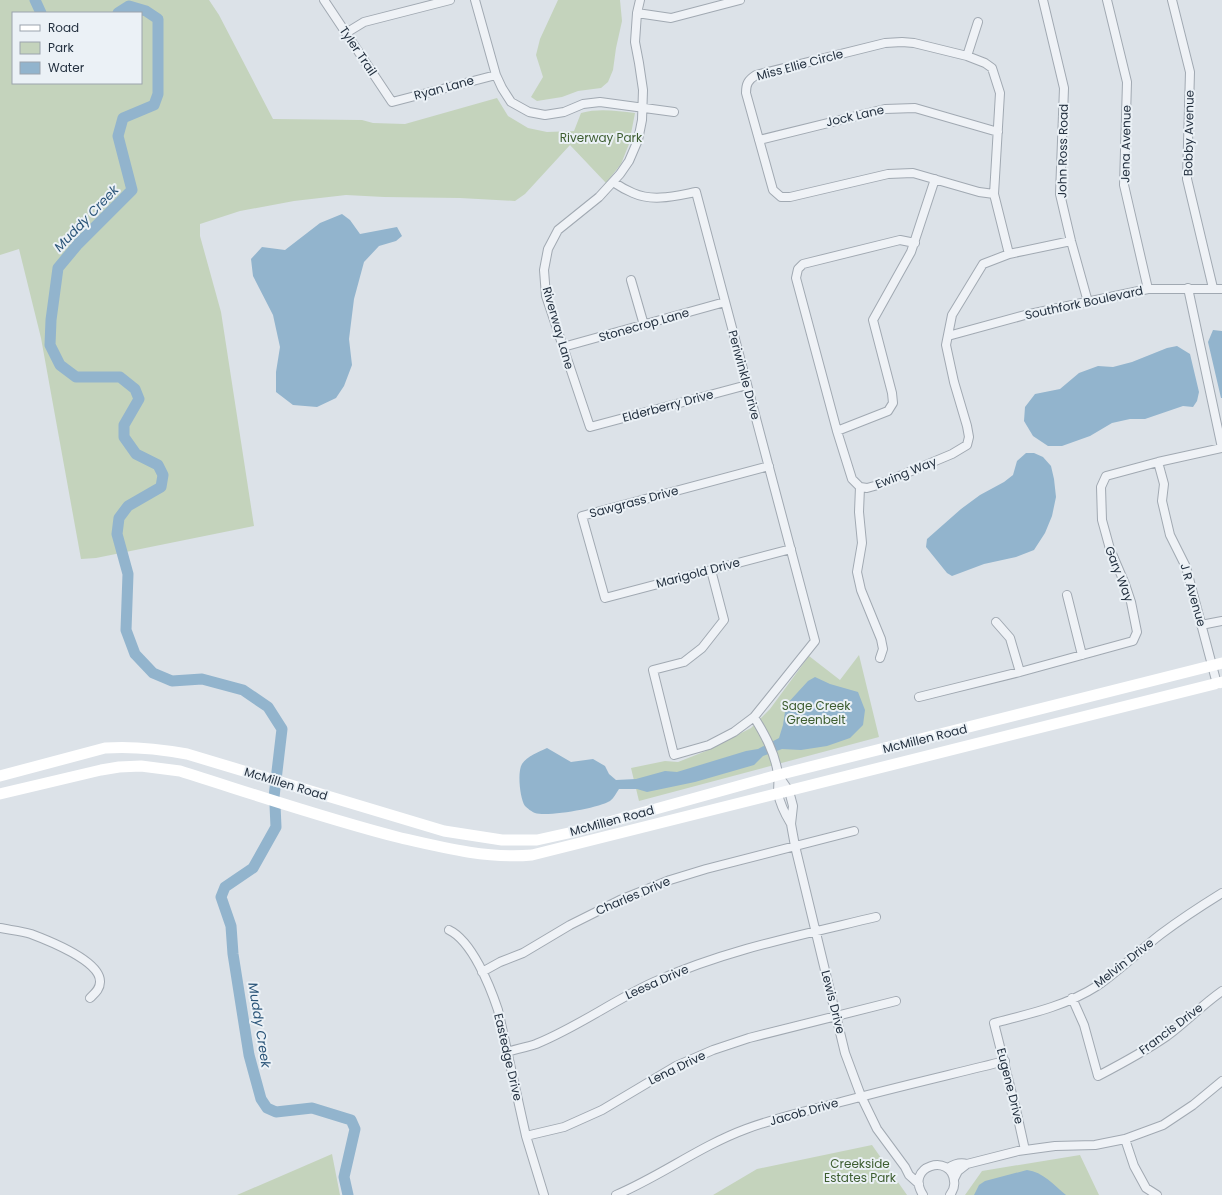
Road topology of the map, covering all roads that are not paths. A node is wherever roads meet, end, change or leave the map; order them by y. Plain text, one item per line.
1 (324, 0) edge
2 (450, 0) edge
3 (475, 0) edge
4 (640, 0) edge
5 (740, 0) edge
6 (1043, 0) edge
7 (1107, 0) edge
8 (1172, 0) edge
9 (637, 13) junction
10 (978, 22) dead end
11 (346, 33) junction
12 (967, 56) junction
13 (496, 74) junction
14 (392, 102) joint
15 (643, 107) junction
16 (674, 112) dead end
17 (998, 132) junction
18 (760, 140) junction
19 (935, 179) junction
20 (613, 182) junction
21 (994, 194) junction
22 (1071, 241) junction
23 (915, 243) junction
24 (1009, 254) junction
25 (631, 280) dead end
26 (1188, 288) junction
27 (1213, 288) junction
28 (1148, 289) junction
29 (1222, 289) edge
30 (725, 302) junction
31 (1088, 302) junction
32 (644, 325) junction
33 (948, 336) junction
34 (563, 347) junction
35 (747, 385) junction
36 (590, 427) joint
37 (837, 431) junction
38 (1222, 448) edge
39 (1158, 462) junction
40 (769, 466) junction
41 (860, 487) junction
42 (791, 549) junction
43 (711, 570) junction
44 (1067, 595) dead end
45 (605, 598) joint
46 (1222, 621) edge
47 (996, 622) dead end
48 (1202, 625) junction
49 (1082, 655) junction
50 (880, 658) dead end
51 (1217, 664) edge
52 (1020, 672) junction
53 (1220, 683) edge
54 (919, 697) dead end
55 (754, 717) junction
56 (778, 775) junction
57 (0, 776) edge
58 (784, 792) junction
59 (0, 794) edge
60 (854, 831) dead end
61 (795, 846) junction
62 (1222, 893) edge
63 (876, 917) dead end
64 (0, 928) edge
65 (449, 930) dead end
66 (815, 932) junction
67 (482, 972) junction
68 (1222, 991) edge
69 (90, 998) dead end
70 (1072, 998) junction
71 (896, 1001) dead end
72 (836, 1016) junction
73 (994, 1023) joint
74 (507, 1052) junction
75 (1005, 1061) junction
76 (1222, 1081) edge
77 (861, 1096) junction
78 (526, 1136) junction
79 (1125, 1139) junction
80 (1025, 1150) junction
81 (967, 1164) junction
82 (905, 1167) junction
83 (948, 1168) junction
84 (922, 1171) junction
85 (954, 1179) junction
86 (919, 1184) junction
87 (544, 1195) edge
88 (616, 1195) edge
89 (923, 1195) edge
90 (950, 1195) edge
91 (1157, 1195) edge

1 - 11 street, Tyler Trail
2 - 11 street
3 - 13 street
4 - 9 street, Riverway Lane
5 - 9 street
6 - 22 street, John Ross Road
7 - 28 street, Jena Avenue
8 - 27 street, Bobby Avenue
9 - 15 street, Riverway Lane
10 - 12 street
11 - 14 street, Tyler Trail
12 - 17 street, Miss Ellie Circle
12 - 18 street, Miss Ellie Circle
13 - 14 street, Ryan Lane
13 - 15 street
15 - 16 street
15 - 20 street, Riverway Lane
17 - 18 street, Jock Lane
17 - 21 street, Miss Ellie Circle
18 - 19 street, Miss Ellie Circle
19 - 21 street, Miss Ellie Circle
19 - 23 street
20 - 30 street, Periwinkle Drive
20 - 34 street, Riverway Lane
21 - 24 street, Miss Ellie Circle
22 - 24 street, Ewing Way
22 - 31 street, John Ross Road
23 - 37 street
23 - 37 street, Ewing Way
24 - 33 street, Ewing Way
25 - 32 street
26 - 27 street, Southfork Boulevard
26 - 28 street, Southfork Boulevard
26 - 38 street
27 - 29 street, Southfork Boulevard
28 - 31 street, Southfork Boulevard
30 - 32 street, Stonecrop Lane
30 - 35 street, Periwinkle Drive
31 - 33 street, Southfork Boulevard
32 - 34 street, Stonecrop Lane
33 - 41 street, Ewing Way
34 - 36 street, Riverway Lane
35 - 36 street, Elderberry Drive
35 - 40 street, Periwinkle Drive
37 - 41 street, Ewing Way
38 - 39 street, Gary Way
39 - 48 street, J R Avenue
39 - 49 street, Gary Way
40 - 42 street, Periwinkle Drive
40 - 45 street, Sawgrass Drive
41 - 50 street
42 - 43 street, Marigold Drive
42 - 55 street, Periwinkle Drive
43 - 45 street, Marigold Drive
43 - 55 street
44 - 49 street
46 - 48 street
47 - 52 street
48 - 51 street, J R Avenue
49 - 52 street, Gary Way
51 - 53 street, J R Avenue
51 - 56 main road, McMillen Road
52 - 54 street, Gary Way
53 - 58 main road, McMillen Road
55 - 56 street, Lewis Drive
56 - 57 main road, McMillen Road
56 - 58 street, Lewis Drive
58 - 59 main road, McMillen Road
58 - 61 street, Lewis Drive
60 - 61 street, Charles Drive
61 - 66 street, Lewis Drive
61 - 67 street, Charles Drive
62 - 70 street, Melvin Drive
63 - 66 street, Leesa Drive
64 - 69 street
65 - 67 street, Eastedge Drive
66 - 72 street, Lewis Drive
66 - 74 street, Leesa Drive
67 - 74 street, Eastedge Drive
68 - 70 street, Francis Drive
70 - 73 street, Melvin Drive
71 - 72 street, Lena Drive
72 - 77 street, Lewis Drive
72 - 78 street, Lena Drive
73 - 75 street, Eugene Drive
74 - 78 street, Eastedge Drive
75 - 77 street, Jacob Drive
75 - 80 street, Eugene Drive
76 - 79 street
77 - 82 street, Lewis Drive
77 - 88 street, Jacob Drive
78 - 87 street, Eastedge Drive
79 - 80 street
79 - 91 street
80 - 81 street
81 - 83 street
81 - 85 street
82 - 84 street
82 - 86 street, Lewis Drive
83 - 84 street
83 - 85 street
84 - 86 street
85 - 90 street
86 - 89 street

